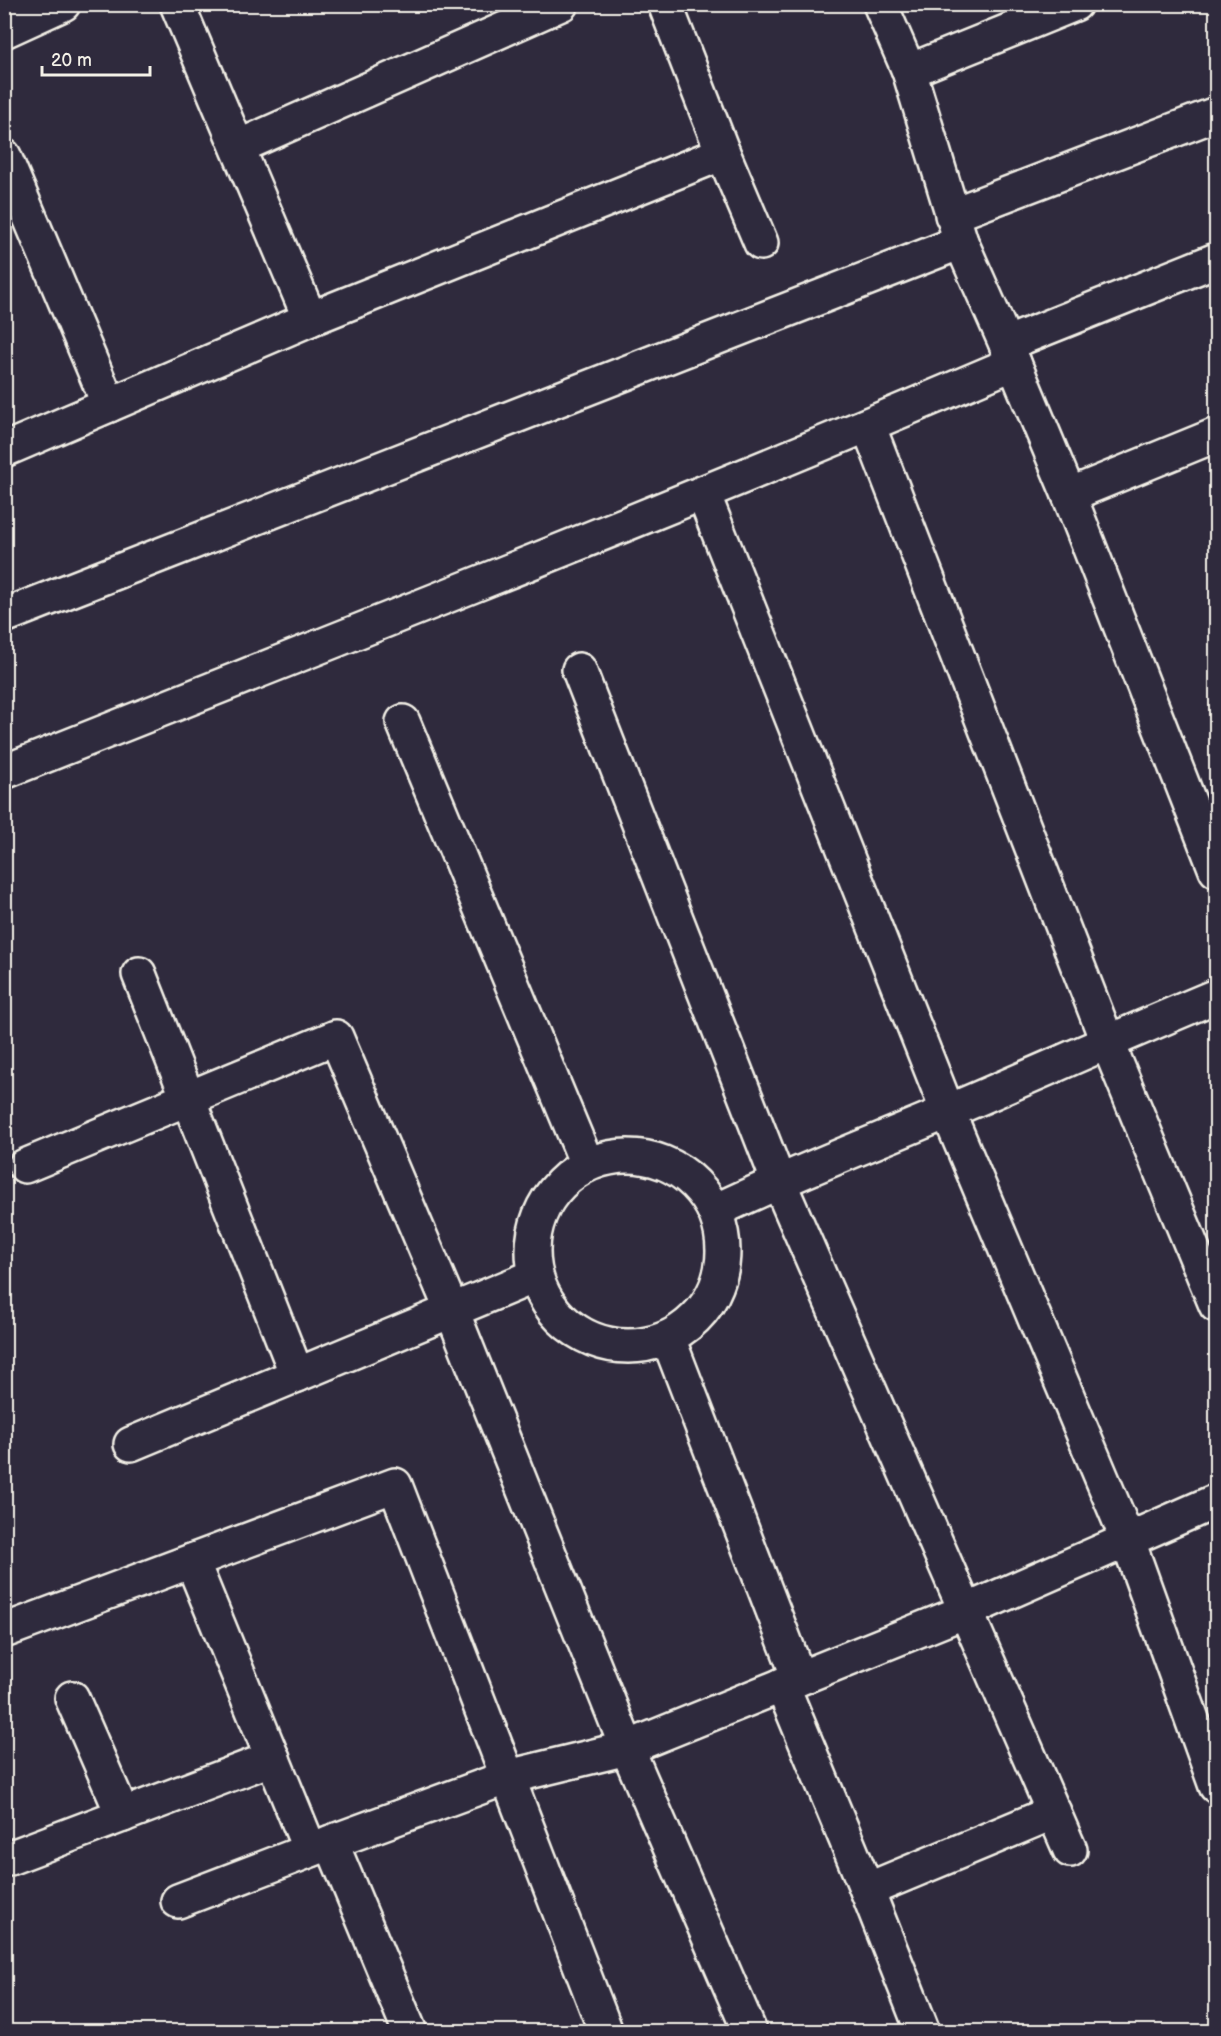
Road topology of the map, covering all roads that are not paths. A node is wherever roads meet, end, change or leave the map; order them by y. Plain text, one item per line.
1 (63, 4) edge
2 (177, 4) edge
3 (561, 4) edge
4 (665, 4) edge
5 (880, 4) edge
6 (1076, 4) edge
7 (4, 31) edge
8 (909, 71) junction
9 (1216, 114) edge
10 (238, 147) junction
11 (723, 153) junction
12 (4, 156) edge
13 (956, 229) junction
14 (761, 243) dead end
15 (1216, 260) edge
16 (310, 320) junction
17 (1010, 353) junction
18 (109, 405) junction
19 (868, 425) junction
20 (1216, 435) edge
21 (4, 450) edge
22 (703, 493) junction
23 (1069, 495) junction
24 (4, 616) edge
25 (579, 670) dead end
26 (403, 722) dead end
27 (4, 771) edge
28 (1216, 870) edge
29 (139, 974) dead end
30 (1216, 996) edge
31 (1107, 1041) junction
32 (188, 1098) junction
33 (948, 1112) junction
34 (587, 1164) junction
35 (25, 1166) dead end
36 (778, 1180) junction
37 (715, 1210) junction
38 (535, 1276) junction
39 (1216, 1305) edge
40 (452, 1311) junction
41 (668, 1338) junction
42 (297, 1375) junction
43 (131, 1444) dead end
44 (1216, 1501) edge
45 (1127, 1538) junction
46 (192, 1561) junction
47 (966, 1611) junction
48 (4, 1631) edge
49 (791, 1681) junction
50 (72, 1698) dead end
51 (627, 1748) junction
52 (273, 1758) junction
53 (508, 1778) junction
54 (1216, 1786) edge
55 (1054, 1812) junction
56 (123, 1815) junction
57 (320, 1846) junction
58 (1070, 1850) dead end
59 (4, 1860) edge
60 (867, 1890) junction
61 (178, 1901) dead end
62 (402, 2029) edge
63 (606, 2031) edge
64 (750, 2031) edge
65 (923, 2031) edge

1 - 7 street
2 - 10 street
3 - 10 street
4 - 11 street
5 - 8 street
6 - 8 street
8 - 13 street
9 - 13 street
10 - 16 street
11 - 14 street
11 - 16 street
12 - 18 street
13 - 17 street
13 - 24 street
15 - 17 street
16 - 18 street
17 - 19 street
17 - 23 street
18 - 21 street
19 - 22 street
19 - 31 street
20 - 23 street
22 - 27 street
22 - 33 street
23 - 28 street
25 - 36 street
26 - 34 street
29 - 32 street
30 - 31 street
31 - 33 street
31 - 39 street
32 - 35 street
32 - 40 street
32 - 42 street
33 - 36 street
33 - 45 street
34 - 37 street
34 - 38 street
36 - 37 street
36 - 47 street
37 - 41 street
38 - 40 street
38 - 41 street
40 - 42 street
40 - 51 street
41 - 49 street
42 - 43 street
44 - 45 street
45 - 47 street
45 - 54 street
46 - 48 street
46 - 52 street
46 - 53 street
47 - 49 street
47 - 55 street
49 - 51 street
49 - 60 street
50 - 56 street
51 - 53 street
51 - 64 street
52 - 56 street
52 - 57 street
53 - 57 street
53 - 63 street
55 - 58 street
55 - 60 street
56 - 59 street
57 - 61 street
57 - 62 street
60 - 65 street

